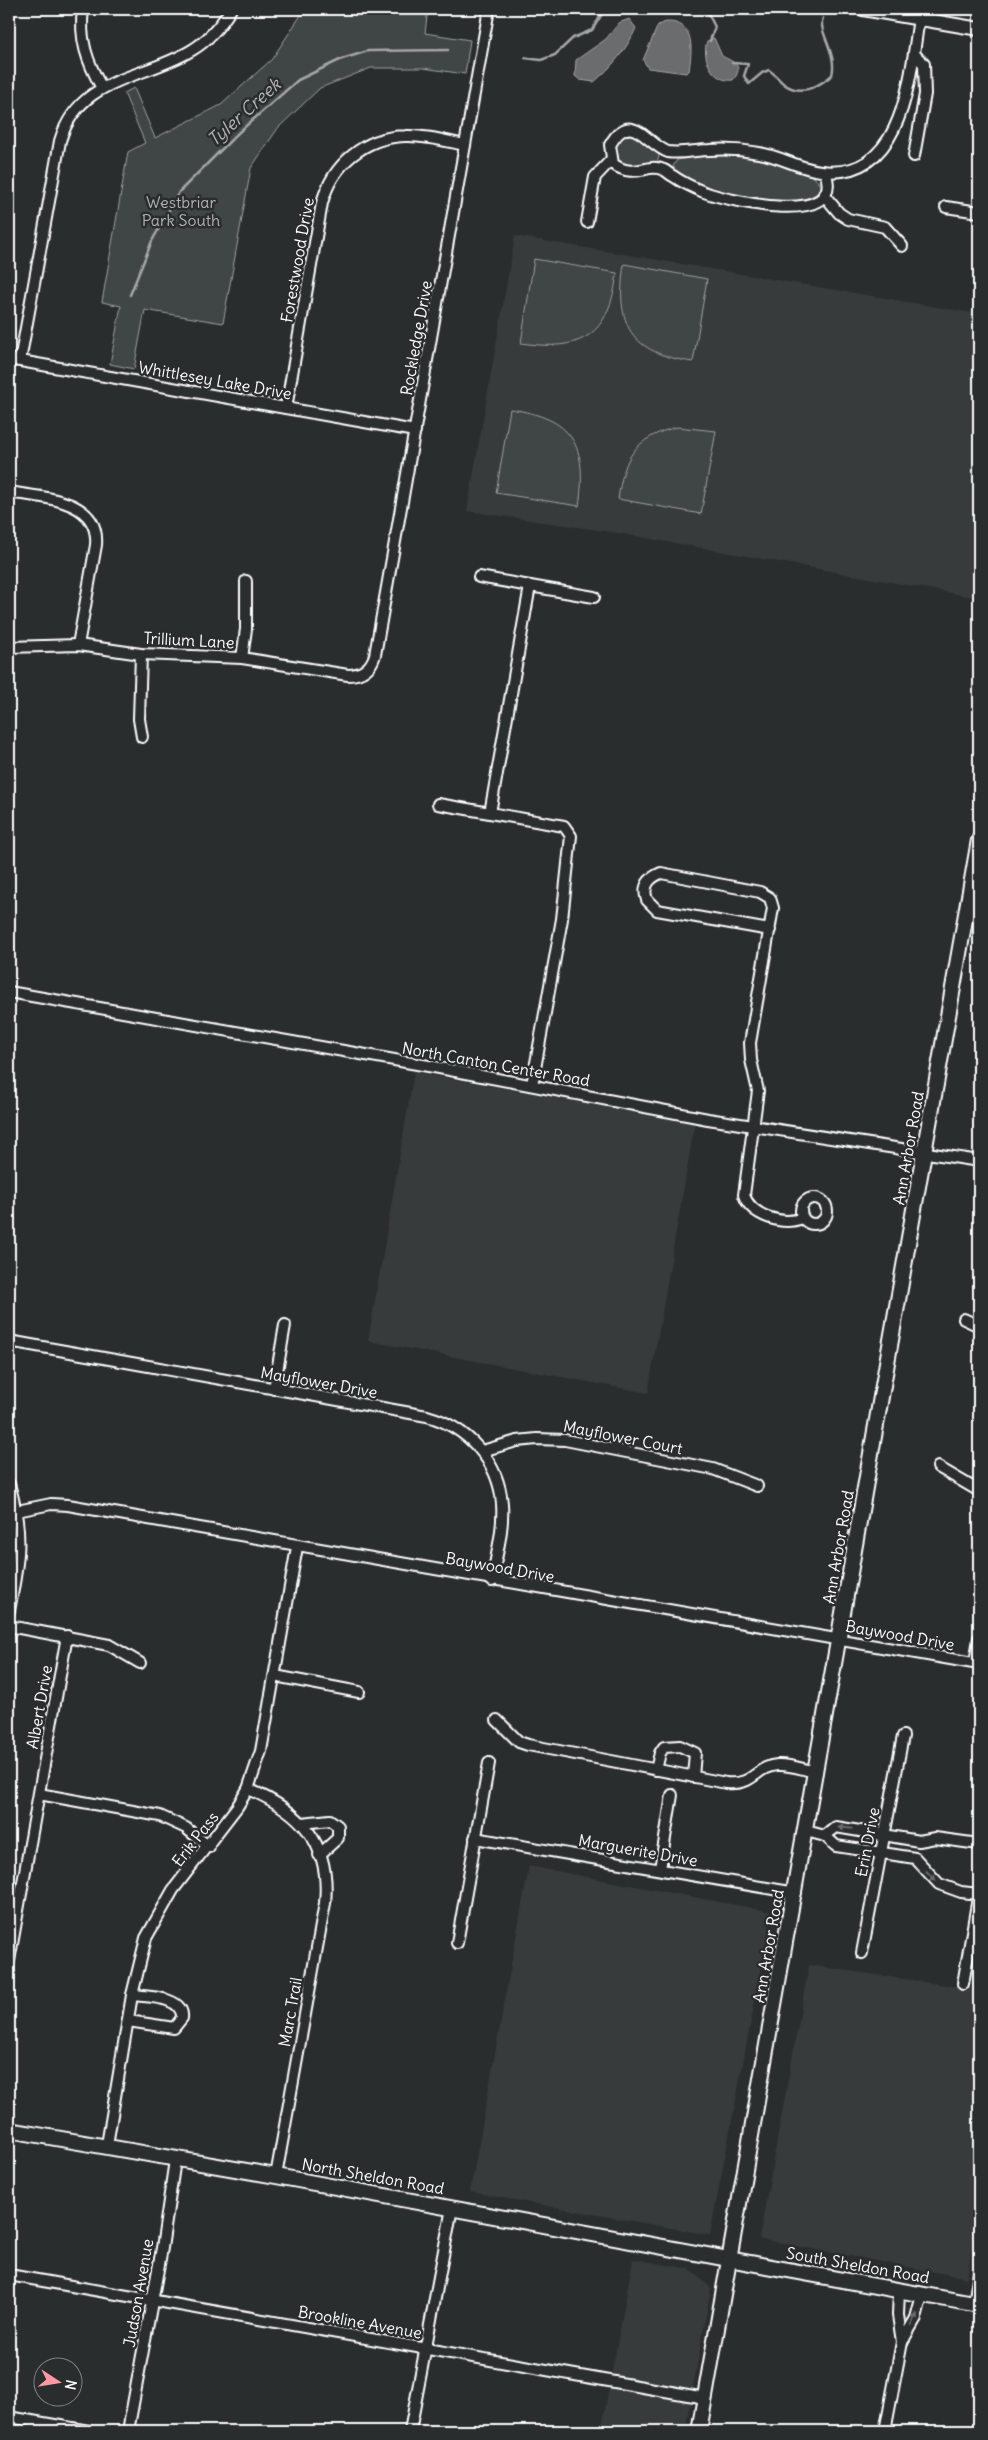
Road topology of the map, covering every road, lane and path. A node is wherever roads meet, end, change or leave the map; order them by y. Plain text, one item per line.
1 (83, 9) edge
2 (231, 9) edge
3 (489, 9) edge
4 (863, 9) edge
5 (919, 18) junction
6 (979, 29) edge
7 (914, 54) junction
8 (102, 88) junction
9 (465, 145) junction
10 (668, 152) junction
11 (914, 156) dead end
12 (611, 160) junction
13 (664, 169) junction
14 (824, 172) junction
15 (824, 196) junction
16 (946, 206) dead end
17 (979, 212) edge
18 (587, 222) dead end
19 (902, 246) dead end
20 (9, 360) edge
21 (20, 361) junction
22 (286, 408) junction
23 (415, 431) junction
24 (9, 492) edge
25 (479, 577) dead end
26 (246, 581) dead end
27 (530, 586) junction
28 (594, 597) dead end
29 (78, 645) junction
30 (9, 647) edge
31 (141, 654) junction
32 (242, 658) junction
33 (365, 670) joint
34 (142, 737) dead end
35 (438, 804) dead end
36 (490, 813) junction
37 (979, 840) edge
38 (770, 930) junction
39 (9, 992) edge
40 (532, 1086) junction
41 (755, 1125) junction
42 (926, 1152) junction
43 (979, 1161) edge
44 (802, 1218) dead end
45 (964, 1319) dead end
46 (285, 1325) dead end
47 (979, 1326) edge
48 (9, 1341) edge
49 (274, 1390) junction
50 (482, 1451) junction
51 (938, 1467) dead end
52 (9, 1484) edge
53 (757, 1486) dead end
54 (979, 1490) edge
55 (17, 1511) junction
56 (297, 1547) junction
57 (492, 1581) junction
58 (9, 1610) edge
59 (9, 1626) edge
60 (67, 1636) junction
61 (979, 1638) edge
62 (840, 1640) junction
63 (140, 1663) dead end
64 (977, 1663) edge
65 (275, 1676) junction
66 (359, 1692) dead end
67 (497, 1720) dead end
68 (903, 1736) dead end
69 (489, 1763) dead end
70 (656, 1770) junction
71 (817, 1772) junction
72 (693, 1777) junction
73 (248, 1789) junction
74 (39, 1794) junction
75 (672, 1795) dead end
76 (302, 1823) junction
77 (806, 1832) junction
78 (884, 1835) junction
79 (826, 1836) junction
80 (475, 1838) junction
81 (919, 1841) junction
82 (979, 1844) edge
83 (209, 1847) junction
84 (881, 1852) junction
85 (319, 1855) junction
86 (915, 1858) junction
87 (660, 1869) junction
88 (796, 1893) junction
89 (979, 1893) edge
90 (456, 1943) dead end
91 (862, 1953) dead end
92 (9, 1961) edge
93 (963, 1984) dead end
94 (132, 1995) junction
95 (128, 2021) junction
96 (9, 2130) edge
97 (107, 2146) junction
98 (175, 2160) junction
99 (276, 2176) junction
100 (452, 2208) junction
101 (730, 2260) junction
102 (979, 2272) edge
103 (9, 2276) edge
104 (899, 2291) junction
105 (922, 2295) junction
106 (152, 2301) junction
107 (976, 2304) edge
108 (902, 2342) junction
109 (424, 2349) junction
110 (706, 2395) junction
111 (9, 2417) edge
112 (88, 2431) edge
113 (128, 2431) edge
114 (410, 2431) edge
115 (699, 2431) edge
116 (885, 2431) edge

1 - 8 street
2 - 8 street
3 - 9 street, Rockledge Drive
4 - 5 street
5 - 6 street
5 - 7 street
7 - 11 street
7 - 14 street
8 - 21 street
9 - 22 street, Forestwood Drive
9 - 23 street, Rockledge Drive
10 - 12 street
10 - 13 street
10 - 14 street
12 - 13 street
12 - 18 street
13 - 15 street
14 - 15 street
15 - 19 street
16 - 17 street
20 - 21 street, Whittlesey Lake Drive
21 - 22 street, Whittlesey Lake Drive
22 - 23 street, Whittlesey Lake Drive
23 - 33 street, Rockledge Drive
24 - 29 street
25 - 27 street
26 - 32 street
27 - 28 street
27 - 36 street
29 - 30 street, Trillium Lane
29 - 31 street, Trillium Lane
31 - 32 street, Trillium Lane
31 - 34 street
32 - 33 street, Trillium Lane
35 - 36 street
36 - 40 street
37 - 42 main road, Ann Arbor Road
38 - 38 street
38 - 41 street
39 - 40 street, North Canton Center Road
40 - 41 street, North Canton Center Road
41 - 42 street, North Canton Center Road
41 - 44 street
42 - 43 street, North Canton Center Road
42 - 62 main road, Ann Arbor Road
45 - 47 street
46 - 49 street
48 - 49 street, Mayflower Drive
49 - 50 street, Mayflower Drive
50 - 53 street, Mayflower Court
50 - 57 street, Mayflower Drive
51 - 54 street
52 - 55 street
55 - 56 street, Baywood Drive
55 - 58 street
56 - 57 street, Baywood Drive
56 - 65 street, Erik Pass
57 - 62 street, Baywood Drive
59 - 60 street
60 - 63 street
60 - 74 street, Albert Drive
61 - 64 street
62 - 64 street, Baywood Drive
62 - 71 main road, Ann Arbor Road
65 - 66 street
65 - 73 street, Erik Pass
67 - 70 street
68 - 78 street, Erin Drive
69 - 80 street
70 - 72 street
70 - 72 street
71 - 72 street
71 - 77 main road, Ann Arbor Road
73 - 76 street, Marc Trail
73 - 83 street, Erik Pass
74 - 83 street
74 - 92 street, Albert Drive
75 - 87 street
76 - 85 street, Marc Trail
76 - 85 street
77 - 79 street
77 - 88 main road, Ann Arbor Road
78 -> 79 street
78 - 81 street
78 - 84 street, Erin Drive
79 - 84 street
80 - 87 street, Marguerite Drive
80 - 90 street
81 - 82 street
81 - 86 street
83 - 94 street, Erik Pass
84 - 86 street
84 - 91 street, Erin Drive
85 - 99 street, Marc Trail
86 -> 89 street
87 - 88 street, Marguerite Drive
88 - 101 main road, Ann Arbor Road
89 - 93 street
94 - 95 street, Erik Pass
94 - 95 street
95 - 97 street, Erik Pass
96 - 97 main road, North Sheldon Road
97 - 98 main road, North Sheldon Road
98 - 99 main road, North Sheldon Road
98 - 106 street, Judson Avenue
99 - 100 main road, North Sheldon Road
100 - 101 main road, North Sheldon Road
100 - 109 street
101 - 104 main road, South Sheldon Road
101 - 110 main road, Ann Arbor Road
102 - 107 street
103 - 106 street, Brookline Avenue
104 - 105 main road, South Sheldon Road
104 - 108 street
105 - 107 main road, South Sheldon Road
108 -> 105 street
106 - 109 street, Brookline Avenue
106 - 113 street, Judson Avenue
108 - 116 street
109 - 110 street, Brookline Avenue
109 - 114 street
110 - 115 main road
111 - 112 street

